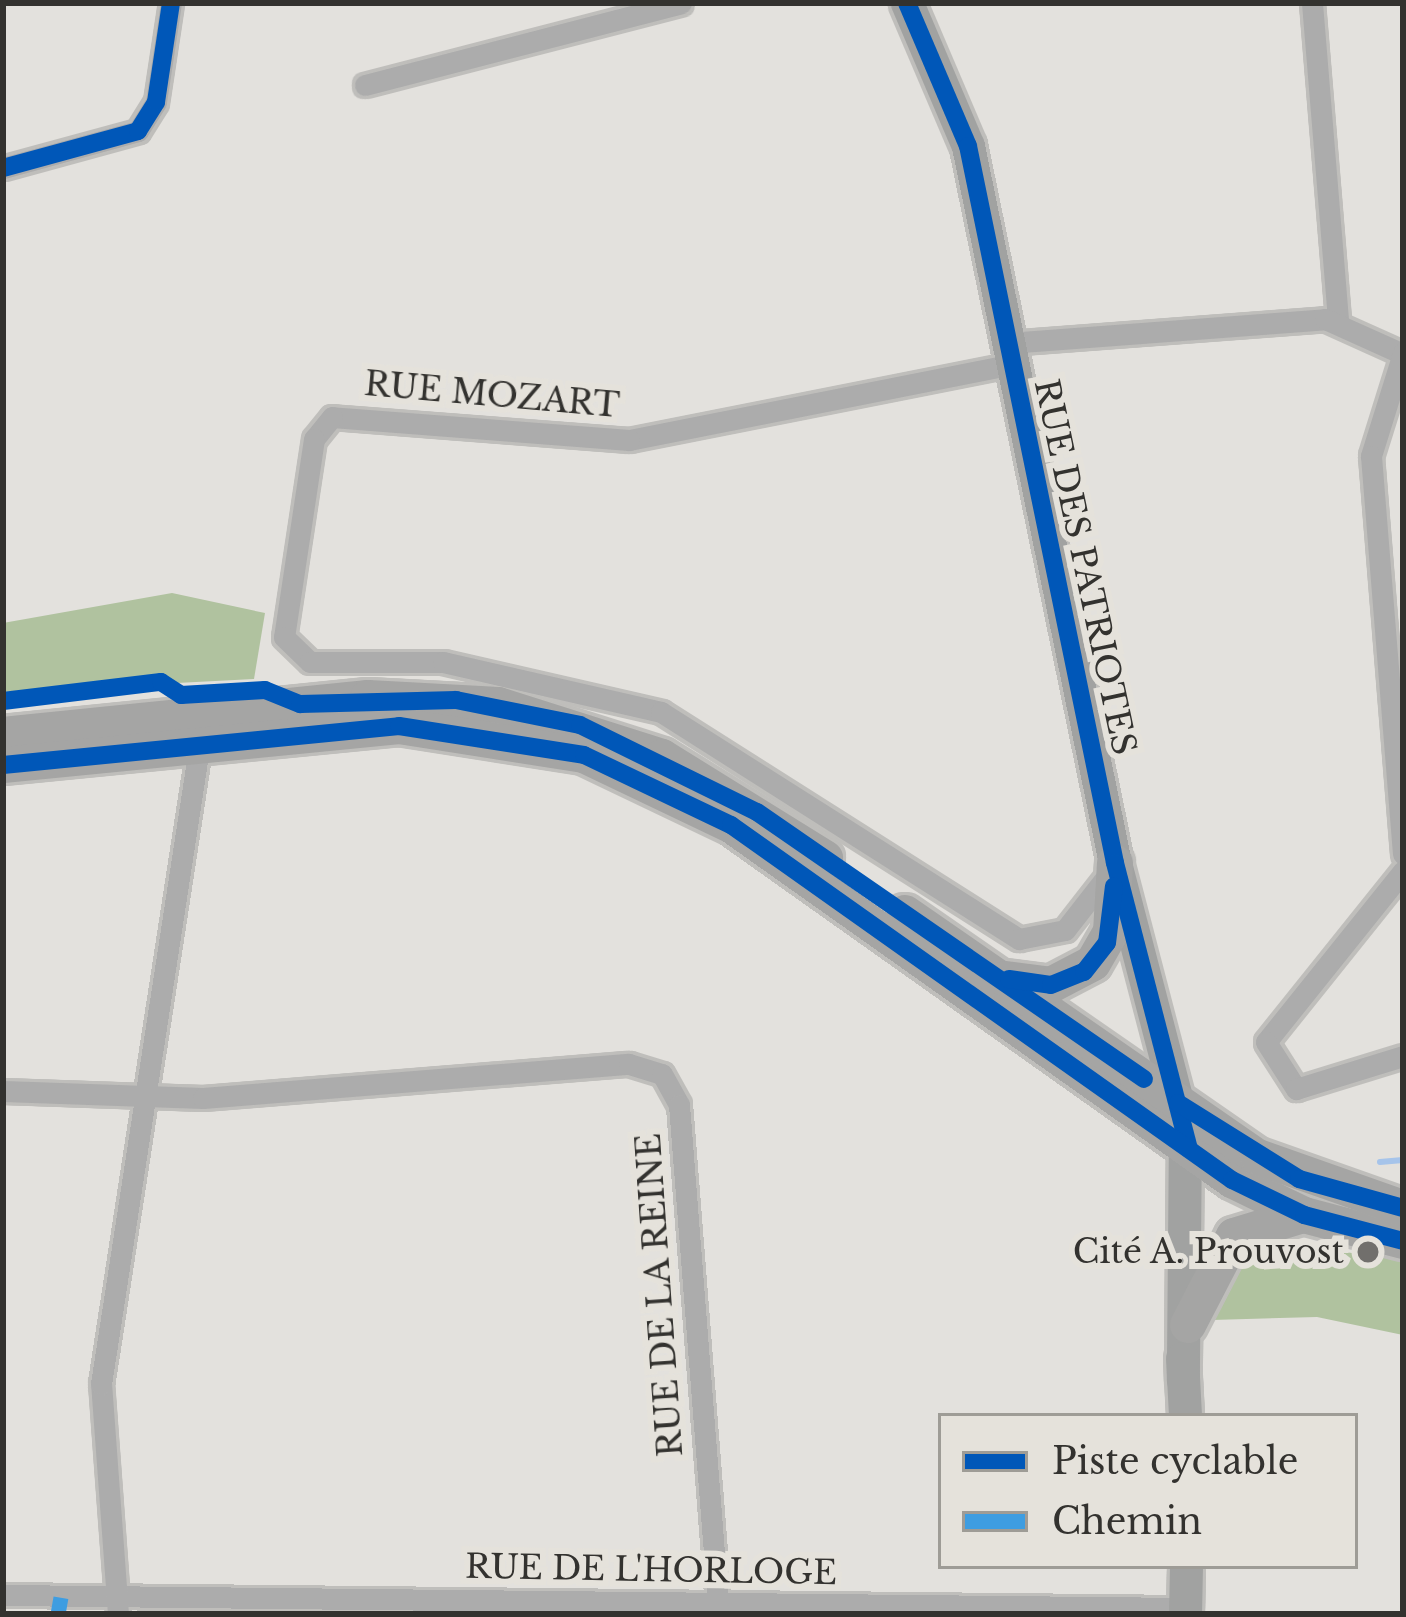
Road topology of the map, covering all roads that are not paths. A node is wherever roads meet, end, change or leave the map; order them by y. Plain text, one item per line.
1 (171, 3) edge
2 (681, 3) edge
3 (907, 3) edge
4 (1312, 3) edge
5 (365, 85) dead end
6 (3, 168) edge
7 (1338, 322) junction
8 (1403, 353) edge
9 (1011, 354) junction
10 (201, 728) junction
11 (3, 735) edge
12 (3, 765) edge
13 (1403, 854) edge
14 (1115, 863) junction
15 (1403, 871) edge
16 (976, 917) junction
17 (997, 976) junction
18 (1403, 1056) edge
19 (1144, 1079) junction
20 (3, 1091) edge
21 (146, 1097) junction
22 (1168, 1115) junction
23 (1189, 1149) junction
24 (1403, 1208) edge
25 (1304, 1215) junction
26 (1403, 1240) edge
27 (1188, 1325) junction
28 (1183, 1380) junction
29 (1185, 1413) edge
30 (1186, 1569) edge
31 (3, 1595) edge
32 (718, 1604) junction
33 (117, 1606) edge
34 (1185, 1612) edge

1 - 6 street
2 - 5 street
3 - 9 street, RUE DES PATRIOTES
4 - 7 street
7 - 8 street
7 - 9 street
8 - 13 street
9 - 14 street, RUE DES PATRIOTES
9 - 16 street, RUE MOZART
10 - 11 main road
10 - 12 main road
10 - 17 main road
10 - 21 street
10 - 22 main road
14 - 16 street
14 - 17 main road
14 - 19 street, RUE DES PATRIOTES
14 - 22 street, RUE DES PATRIOTES
15 - 18 street
16 - 17 street
17 - 19 main road
19 - 22 main road
20 - 21 street, RUE DE LA REINE
21 - 32 street, RUE DE LA REINE
21 - 33 street
22 - 23 main road
22 - 24 main road
22 - 28 street, RUE DES PATRIOTES
23 - 25 main road
23 - 27 street, RUE DES PATRIOTES
25 - 26 main road
25 - 27 main road
27 - 28 street, RUE DES PATRIOTES
28 - 29 street, RUE DES PATRIOTES
30 - 34 street
31 - 33 street, RUE DE L'HORLOGE
32 - 33 street, RUE DE L'HORLOGE
32 - 34 street, RUE DE L'HORLOGE

